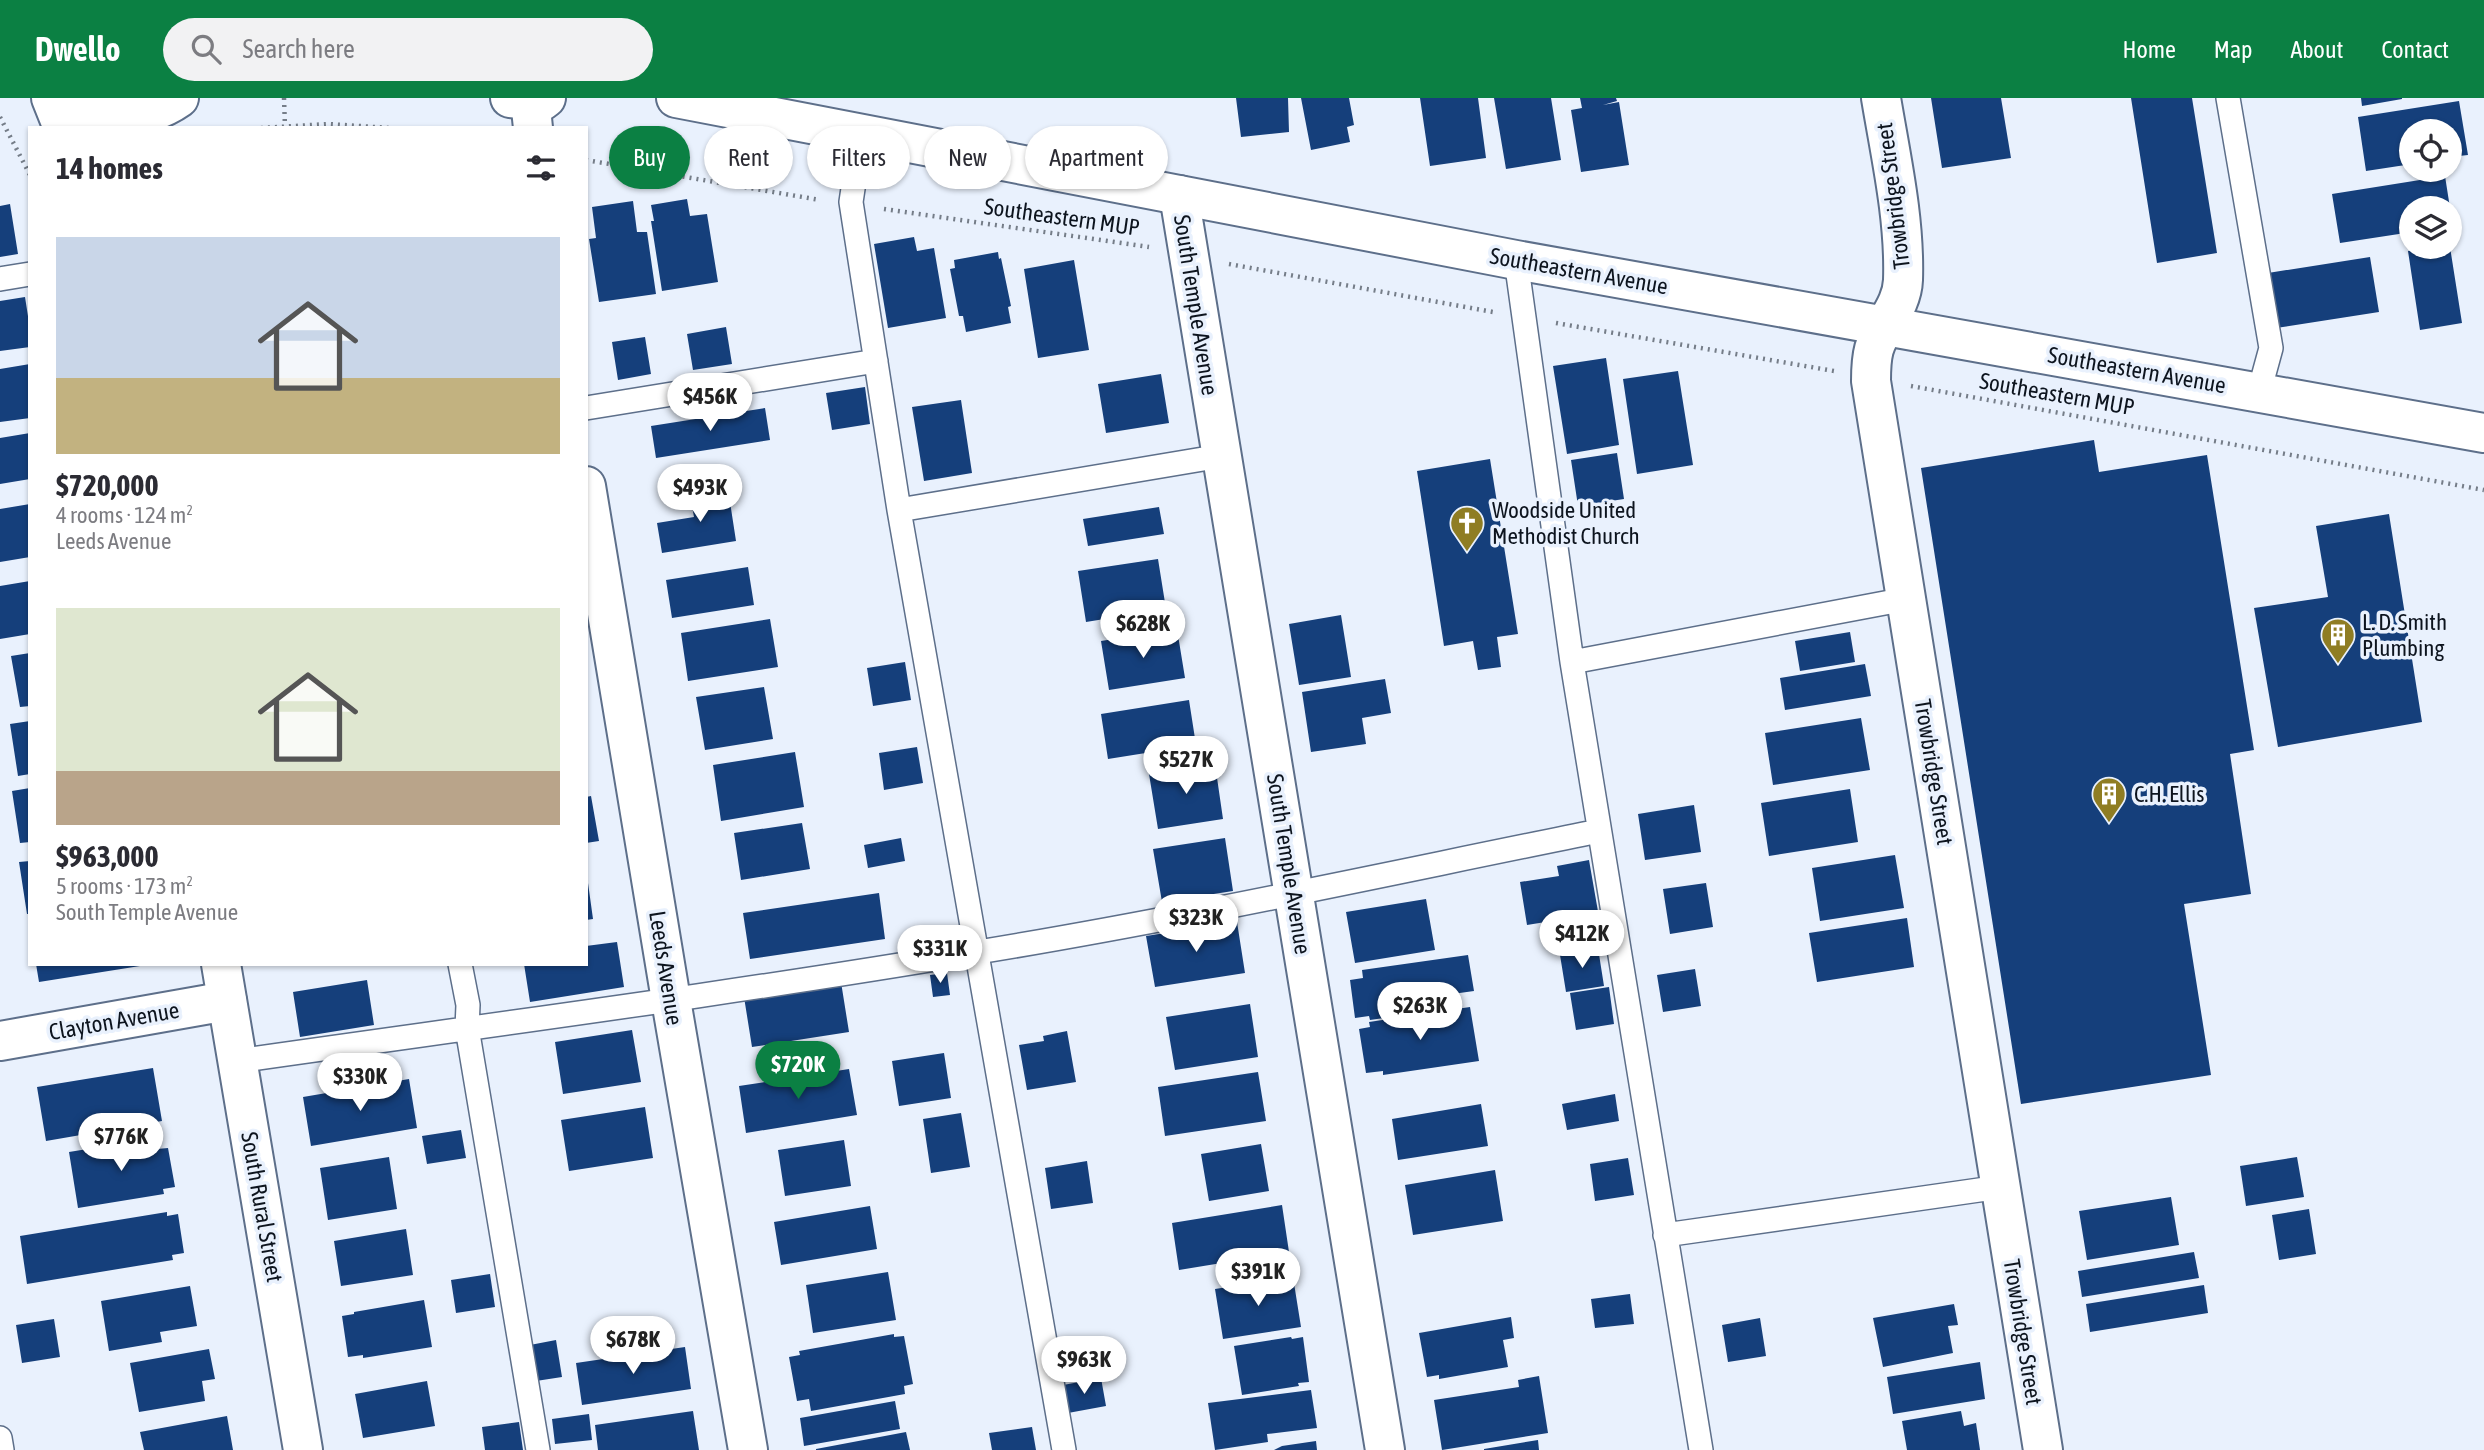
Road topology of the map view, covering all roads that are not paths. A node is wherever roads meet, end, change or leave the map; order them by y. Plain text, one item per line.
1 (51, 98) edge
2 (57, 98) edge
3 (676, 98) edge
4 (1881, 98) edge
5 (2228, 98) edge
6 (163, 112) edge
7 (62, 126) edge
8 (816, 126) edge
9 (910, 144) edge
10 (853, 189) edge
11 (1179, 195) junction
12 (1516, 260) junction
13 (28, 274) edge
14 (0, 279) edge
15 (1886, 325) junction
16 (876, 361) junction
17 (2259, 392) junction
18 (588, 408) edge
19 (2484, 433) edge
20 (1221, 456) junction
21 (588, 497) edge
22 (899, 510) junction
23 (1906, 599) junction
24 (1572, 663) junction
25 (1599, 831) junction
26 (1293, 893) junction
27 (976, 953) junction
28 (460, 966) edge
29 (224, 982) edge
30 (671, 1000) junction
31 (467, 1028) junction
32 (0, 1041) edge
33 (237, 1061) junction
34 (2000, 1187) junction
35 (1665, 1236) junction
36 (0, 1438) edge
37 (2, 1450) edge
38 (303, 1450) edge
39 (538, 1450) edge
40 (748, 1450) edge
41 (1064, 1450) edge
42 (1385, 1450) edge
43 (1700, 1450) edge
44 (2043, 1450) edge

1 - 7 street
2 - 6 street
3 - 8 street, Southeastern Avenue
4 - 15 street, Trowbridge Street
5 - 17 lane
9 - 11 street, Southeastern Avenue
10 - 16 lane
11 - 12 street, Southeastern Avenue
11 - 20 street, South Temple Avenue
12 - 15 street, Southeastern Avenue
12 - 24 lane
13 - 14 lane
15 - 17 street, Southeastern Avenue
15 - 23 street, Trowbridge Street
16 - 18 lane
16 - 22 lane
17 - 19 street, Southeastern Avenue
20 - 22 lane
20 - 26 street, South Temple Avenue
21 - 30 street, Leeds Avenue
22 - 27 lane
23 - 24 lane
23 - 34 street, Trowbridge Street
24 - 25 lane
25 - 26 lane
25 - 35 lane
26 - 27 lane
26 - 42 street, South Temple Avenue
27 - 30 lane
27 - 41 lane
28 - 31 lane
29 - 32 street, Clayton Avenue
29 - 33 street, South Rural Street
30 - 31 lane
30 - 40 street, Leeds Avenue
31 - 33 lane
31 - 39 lane
33 - 38 street, South Rural Street
34 - 35 lane
34 - 44 street, Trowbridge Street
35 - 43 lane
36 - 37 lane

